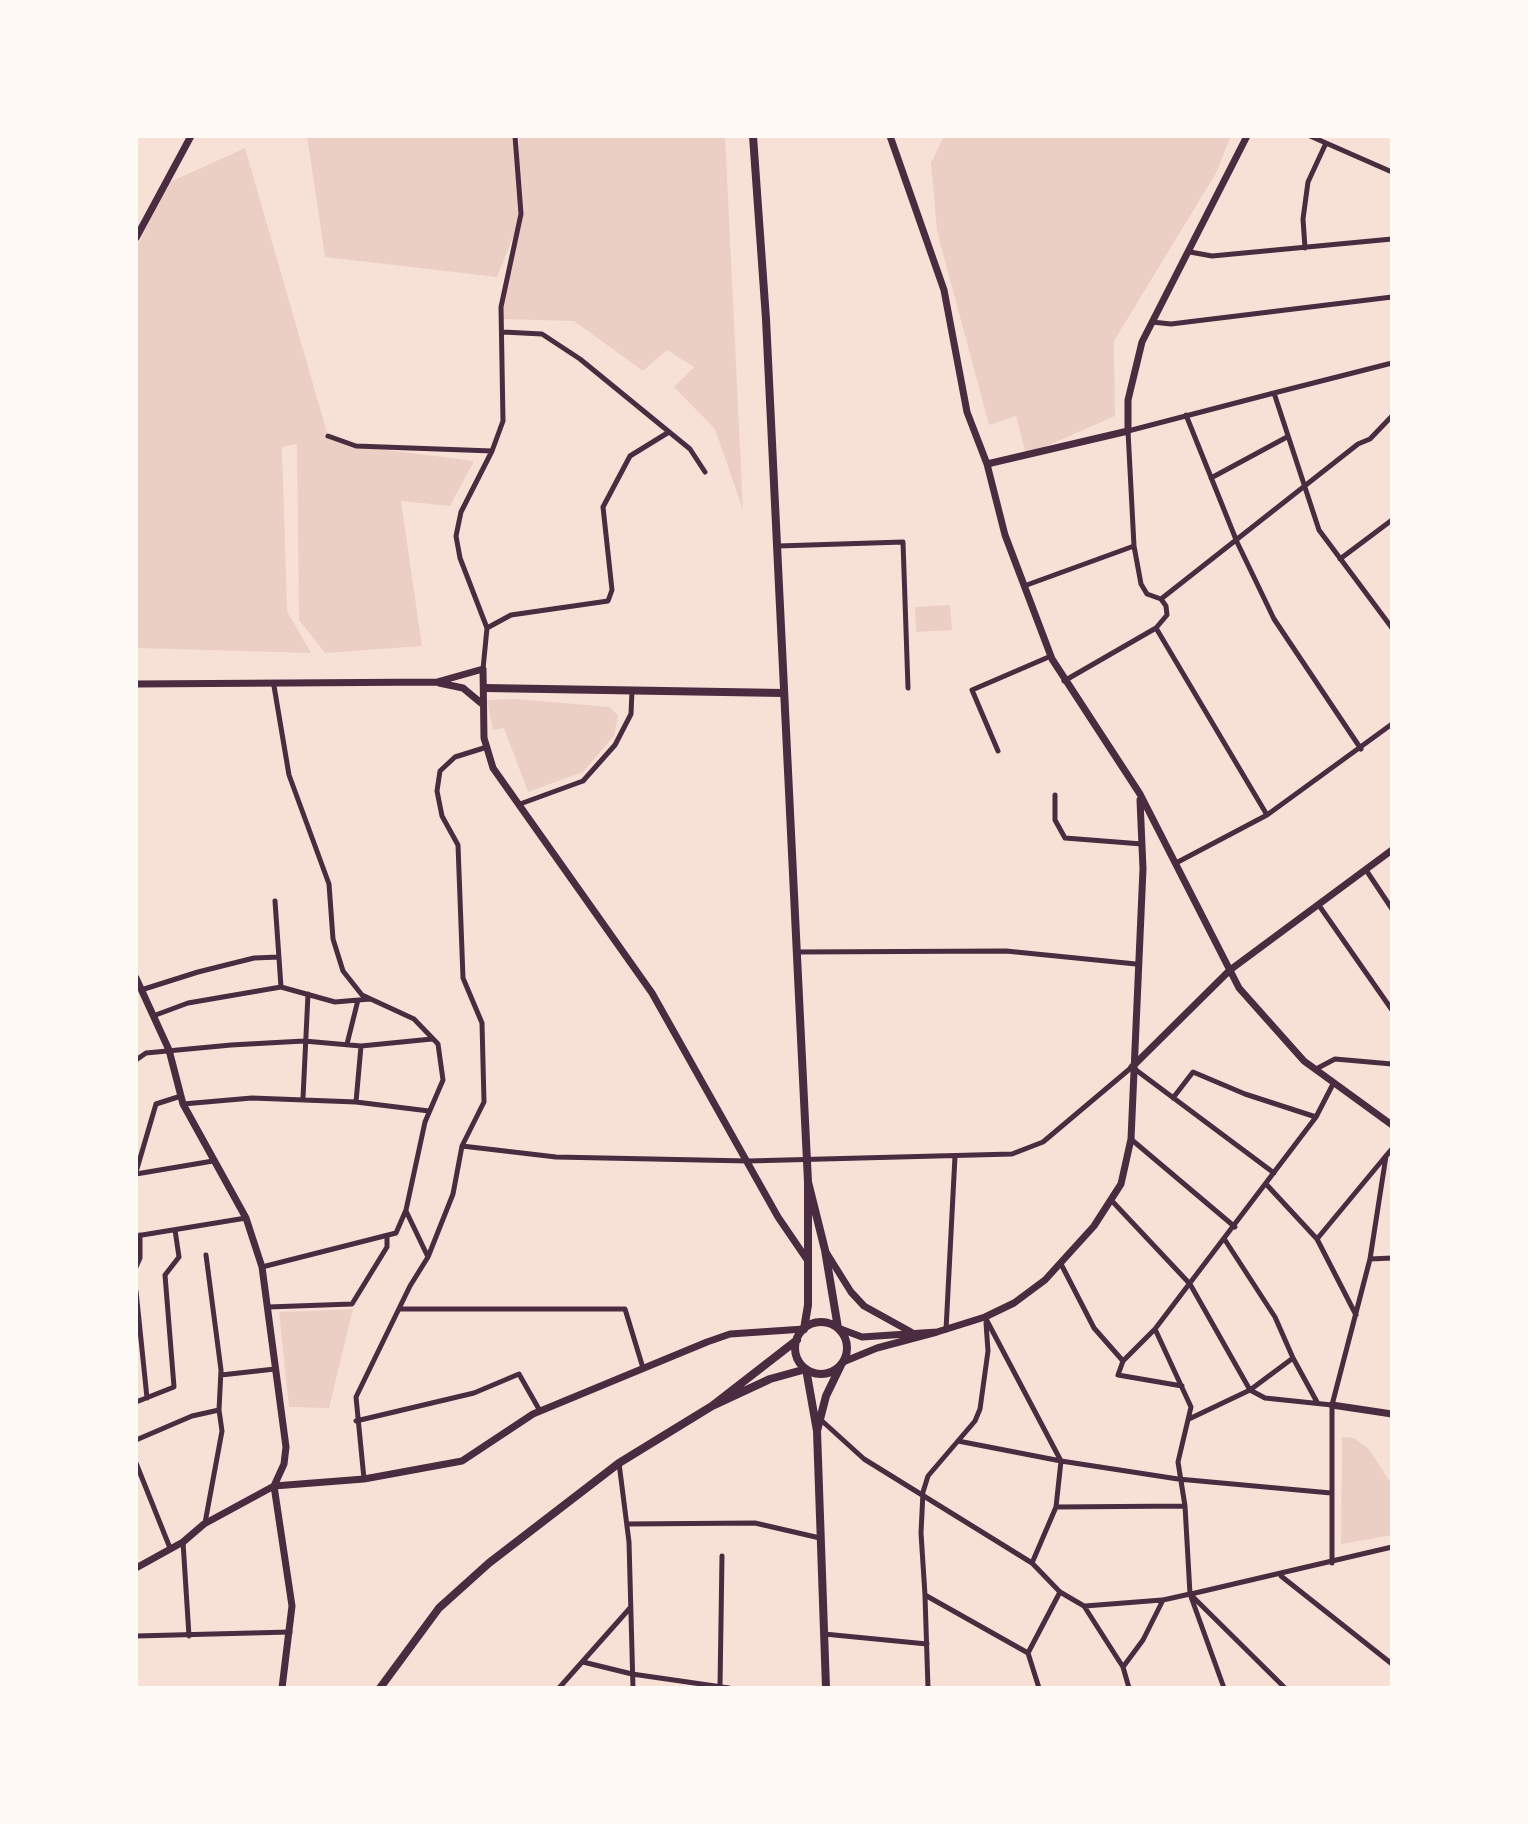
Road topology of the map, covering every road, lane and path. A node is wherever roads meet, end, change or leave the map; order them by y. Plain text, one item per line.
1 (191, 136) edge
2 (515, 136) edge
3 (753, 136) edge
4 (890, 136) edge
5 (1247, 136) edge
6 (1310, 136) edge
7 (1326, 143) junction
8 (1392, 172) edge
9 (136, 238) edge
10 (1392, 239) edge
11 (1305, 248) junction
12 (1190, 252) junction
13 (1392, 297) edge
14 (1152, 322) junction
15 (503, 332) junction
16 (1392, 363) edge
17 (1274, 393) junction
18 (1186, 415) junction
19 (1392, 416) edge
20 (1128, 431) junction
21 (669, 432) junction
22 (328, 436) dead end
23 (1287, 437) junction
24 (492, 451) junction
25 (987, 464) junction
26 (705, 472) dead end
27 (1211, 478) junction
28 (1306, 486) junction
29 (1392, 520) edge
30 (1237, 542) junction
31 (778, 546) junction
32 (1134, 546) junction
33 (1340, 559) junction
34 (1024, 586) junction
35 (1161, 599) junction
36 (1390, 620) edge
37 (487, 628) junction
38 (1156, 628) junction
39 (1392, 628) edge
40 (1051, 656) junction
41 (483, 669) junction
42 (1064, 681) junction
43 (437, 682) junction
44 (136, 684) edge
45 (274, 686) junction
46 (485, 688) junction
47 (908, 688) dead end
48 (632, 690) junction
49 (783, 693) junction
50 (481, 703) junction
51 (1392, 724) edge
52 (487, 747) junction
53 (1361, 749) junction
54 (998, 751) dead end
55 (1140, 794) junction
56 (1055, 795) dead end
57 (520, 804) junction
58 (1267, 815) junction
59 (1142, 844) junction
60 (1392, 850) edge
61 (1176, 863) junction
62 (1366, 870) junction
63 (275, 901) dead end
64 (1318, 904) junction
65 (1392, 909) edge
66 (795, 952) junction
67 (279, 957) junction
68 (1136, 964) junction
69 (1230, 970) junction
70 (136, 978) edge
71 (281, 987) junction
72 (141, 990) junction
73 (308, 994) junction
74 (370, 999) junction
75 (358, 1000) junction
76 (1392, 1010) edge
77 (153, 1016) junction
78 (433, 1038) junction
79 (304, 1041) junction
80 (347, 1044) junction
81 (361, 1046) junction
82 (169, 1050) junction
83 (136, 1060) edge
84 (1392, 1064) edge
85 (1132, 1067) junction
86 (1315, 1070) junction
87 (1333, 1084) junction
88 (303, 1098) junction
89 (1173, 1098) junction
90 (182, 1100) junction
91 (356, 1102) junction
92 (429, 1111) junction
93 (1316, 1117) junction
94 (1392, 1125) edge
95 (1131, 1139) junction
96 (462, 1146) junction
97 (1392, 1149) edge
98 (955, 1156) junction
99 (1386, 1156) junction
100 (806, 1159) junction
101 (213, 1161) junction
102 (748, 1161) junction
103 (136, 1173) edge
104 (1274, 1173) junction
105 (808, 1182) junction
106 (1266, 1184) junction
107 (1112, 1201) junction
108 (406, 1210) junction
109 (246, 1218) junction
110 (1235, 1227) junction
111 (175, 1230) junction
112 (138, 1236) edge
113 (387, 1236) junction
114 (1317, 1239) junction
115 (1225, 1240) junction
116 (825, 1250) junction
117 (206, 1255) dead end
118 (428, 1257) junction
119 (1392, 1258) edge
120 (1370, 1259) junction
121 (808, 1261) junction
122 (1061, 1264) junction
123 (136, 1267) edge
124 (262, 1267) junction
125 (1190, 1284) junction
126 (136, 1291) edge
127 (268, 1307) junction
128 (400, 1309) junction
129 (1356, 1316) junction
130 (985, 1317) junction
131 (838, 1328) junction
132 (804, 1329) junction
133 (1155, 1329) junction
134 (946, 1331) junction
135 (937, 1332) junction
136 (913, 1333) junction
137 (797, 1340) junction
138 (1293, 1358) junction
139 (1123, 1361) junction
140 (842, 1364) junction
141 (276, 1369) junction
142 (806, 1369) junction
143 (643, 1370) junction
144 (221, 1375) junction
145 (1183, 1386) junction
146 (1250, 1390) junction
147 (147, 1398) junction
148 (136, 1402) edge
149 (1318, 1403) junction
150 (1332, 1405) junction
151 (712, 1406) junction
152 (219, 1410) junction
153 (540, 1411) junction
154 (1392, 1414) edge
155 (1189, 1419) junction
156 (821, 1420) junction
157 (356, 1421) junction
158 (817, 1431) junction
159 (136, 1440) edge
160 (958, 1441) junction
161 (1061, 1461) junction
162 (136, 1463) edge
163 (619, 1463) junction
164 (364, 1479) junction
165 (1178, 1479) junction
166 (274, 1486) junction
167 (923, 1492) junction
168 (1331, 1493) junction
169 (1185, 1506) junction
170 (1056, 1507) junction
171 (204, 1524) junction
172 (627, 1524) junction
173 (823, 1539) junction
174 (183, 1542) junction
175 (1392, 1547) edge
176 (170, 1548) junction
177 (722, 1556) dead end
178 (1032, 1563) junction
179 (1332, 1563) junction
180 (136, 1568) edge
181 (1280, 1575) junction
182 (1060, 1592) junction
183 (1190, 1594) junction
184 (925, 1595) junction
185 (1163, 1600) junction
186 (1084, 1606) junction
187 (630, 1607) junction
188 (290, 1632) junction
189 (824, 1634) junction
190 (136, 1636) edge
191 (189, 1636) junction
192 (927, 1644) junction
193 (1028, 1653) junction
194 (583, 1662) junction
195 (1392, 1664) edge
196 (1123, 1667) junction
197 (632, 1674) junction
198 (720, 1687) edge
199 (282, 1688) edge
200 (380, 1688) edge
201 (559, 1688) edge
202 (633, 1688) edge
203 (729, 1688) edge
204 (826, 1688) edge
205 (928, 1688) edge
206 (1039, 1688) edge
207 (1129, 1688) edge
208 (1224, 1688) edge
209 (1285, 1688) edge

1 - 9 street
2 - 15 street
3 - 31 main road
4 - 25 street
5 - 12 street
6 - 7 street
7 - 8 street
7 - 11 street
10 - 11 street
11 - 12 street
12 - 14 street
13 - 14 street
14 - 20 street
15 - 21 street
15 - 24 street
16 - 17 street
17 - 18 street
17 - 23 street
18 - 20 street
18 - 27 street
19 - 28 street
20 - 25 street
20 - 32 street
21 - 26 street
21 - 37 street
22 - 24 street
23 - 27 street
23 - 28 street
24 - 37 street
25 - 34 street
27 - 30 street
28 - 30 street
28 - 33 street
29 - 33 street
30 - 35 street
30 - 53 street
31 - 47 street
31 - 49 main road
32 - 34 street
32 - 35 street
33 - 36 street
34 - 40 street
35 - 38 street
36 - 39 street
37 - 41 street
38 - 42 street
38 - 58 street
40 - 42 street
40 - 54 street
41 - 43 street
41 - 46 street
42 - 55 street
43 - 45 street
43 - 50 street
44 - 45 street
45 - 74 street
46 - 48 main road
46 - 50 street
48 - 49 main road
48 - 57 street
49 - 66 main road
50 - 52 street
51 - 53 street
52 - 57 street
52 - 96 street
53 - 58 street
55 - 59 street
55 - 61 street
56 - 59 street
57 - 102 street
58 - 61 street
59 - 68 street
60 - 62 street
61 - 69 street
62 - 64 street
62 - 65 street
63 - 67 street
64 - 69 street
64 - 76 street
66 - 68 street
66 - 100 main road
67 - 71 street
67 - 72 street
68 - 85 street
69 - 85 street
69 - 86 street
70 - 72 street
71 - 73 street
71 - 77 street
72 - 77 street
73 - 75 street
73 - 79 street
74 - 75 street
74 - 78 street
75 - 80 street
77 - 82 street
78 - 81 street
78 - 92 street
79 - 80 street
79 - 82 street
79 - 88 street
80 - 81 street
81 - 91 street
82 - 83 street
82 - 90 street
84 - 86 street
85 - 89 street
85 - 95 street
85 - 98 street
86 - 87 street
87 - 93 street
87 - 94 street
88 - 90 street
88 - 91 street
89 - 93 street
89 - 104 street
90 - 101 street
90 - 103 street
91 - 92 street
92 - 108 street
93 - 104 street
95 - 107 street
95 - 110 street
96 - 102 street
96 - 118 street
97 - 99 street
98 - 100 street
98 - 134 street
99 - 114 street
99 - 120 street
100 - 102 street
100 - 105 main road
101 - 103 street
101 - 109 street
102 - 121 street
104 - 106 street
105 - 116 main road
105 - 121 main road
106 - 110 street
106 - 114 street
107 - 122 street
107 - 125 street
108 - 113 street
108 - 118 street
109 - 111 street
109 - 124 street
110 - 115 street
111 - 112 street
111 - 147 street
112 - 123 street
113 - 124 street
113 - 127 street
114 - 129 street
115 - 125 street
115 - 138 street
116 - 131 main road
116 - 136 street
117 - 144 street
118 - 128 street
119 - 120 street
120 - 129 street
121 - 132 main road
122 - 130 street
122 - 139 street
124 - 127 street
125 - 133 street
125 - 146 street
126 - 147 street
127 - 141 street
128 - 143 street
128 - 157 street
129 - 150 street
130 - 134 street
130 - 160 street
130 - 161 street
131 - 132 main road
131 - 136 street
131 - 140 main road
132 - 137 main road
132 - 143 street
133 - 139 street
133 - 145 street
134 - 135 street
135 - 136 street
135 - 140 street
137 - 142 main road
137 - 151 main road
138 - 146 street
138 - 149 street
139 - 145 street
140 - 142 main road
140 - 156 main road
141 - 144 street
141 - 166 street
142 - 151 main road
142 - 158 main road
143 - 153 street
144 - 152 street
145 - 155 street
146 - 149 street
146 - 155 street
147 - 148 street
149 - 150 street
150 - 154 street
150 - 168 street
151 - 163 main road
152 - 159 street
152 - 171 street
153 - 157 street
153 - 164 street
155 - 165 street
156 - 158 main road
156 - 167 street
157 - 164 street
158 - 173 main road
160 - 161 street
160 - 167 street
161 - 165 street
161 - 170 street
162 - 176 street
163 - 172 street
163 - 200 main road
164 - 166 street
165 - 168 street
165 - 169 street
166 - 171 street
166 - 188 street
167 - 178 street
167 - 184 street
168 - 179 street
169 - 170 street
169 - 183 street
170 - 178 street
171 - 174 street
172 - 173 street
172 - 187 street
173 - 189 main road
174 - 176 street
174 - 191 street
175 - 179 street
176 - 180 street
177 - 198 street
178 - 182 street
179 - 181 street
181 - 183 street
181 - 195 street
182 - 186 street
182 - 193 street
183 - 185 street
183 - 208 street
183 - 209 street
184 - 192 street
184 - 193 street
185 - 186 street
185 - 196 street
186 - 196 street
187 - 194 street
187 - 197 street
188 - 191 street
188 - 199 street
189 - 192 street
189 - 204 main road
190 - 191 street
192 - 205 street
193 - 206 street
194 - 197 street
194 - 201 street
196 - 207 street
197 - 198 street
197 - 202 street
198 - 203 street

